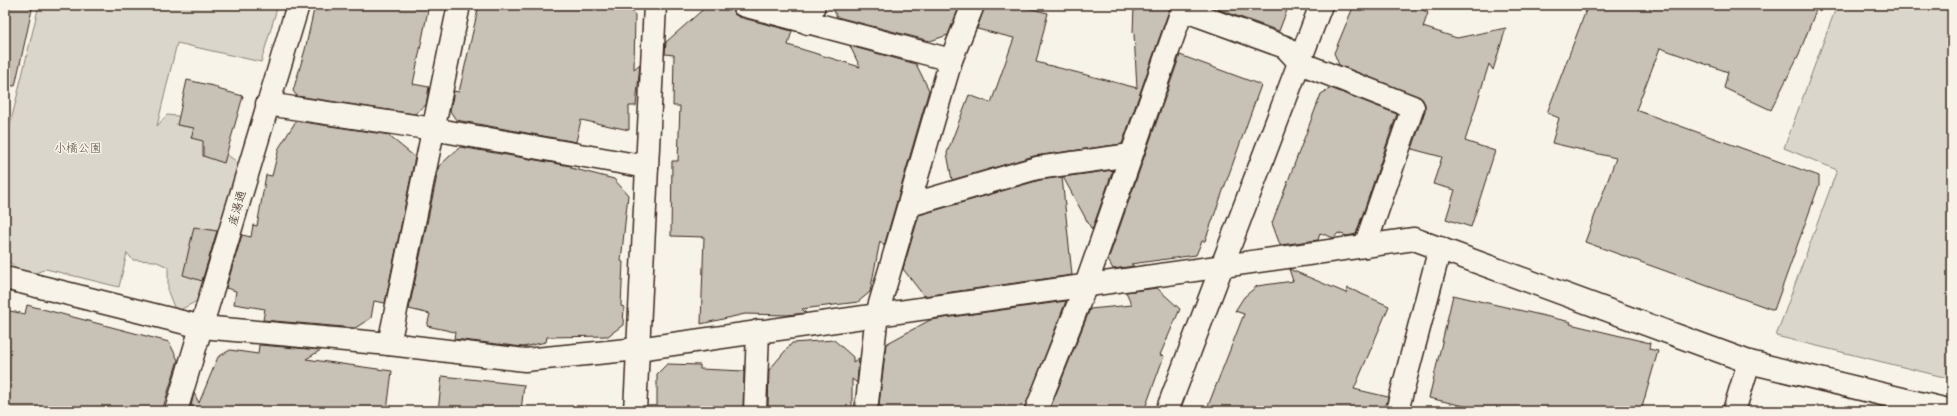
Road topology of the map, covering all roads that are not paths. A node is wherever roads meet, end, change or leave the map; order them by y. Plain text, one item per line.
1 (298, 5) edge
2 (459, 5) edge
3 (655, 5) edge
4 (744, 5) edge
5 (973, 5) edge
6 (1321, 5) edge
7 (1184, 8) edge
8 (811, 14) edge
9 (951, 60) junction
10 (1300, 63) junction
11 (267, 104) junction
12 (434, 130) junction
13 (1131, 155) junction
14 (647, 166) junction
15 (910, 205) junction
16 (1365, 246) junction
17 (1440, 248) junction
18 (1222, 267) junction
19 (5, 278) edge
20 (1086, 285) junction
21 (877, 314) junction
22 (202, 327) junction
23 (758, 332) junction
24 (389, 344) junction
25 (638, 349) junction
26 (1749, 362) junction
27 (1945, 410) edge
28 (176, 411) edge
29 (635, 411) edge
30 (755, 411) edge
31 (866, 411) edge
32 (1036, 411) edge
33 (1167, 411) edge
34 (1397, 411) edge
35 (1734, 411) edge

1 - 11 street, 産湯通
2 - 12 street
3 - 14 street
4 - 8 street
5 - 9 street
6 - 10 street
7 - 10 street
7 - 13 street
8 - 9 street
9 - 15 street
10 - 16 street
10 - 18 street
11 - 12 street
11 - 22 street, 産湯通
12 - 14 street
12 - 24 street
13 - 15 street
13 - 20 street
14 - 25 street
15 - 21 street
16 - 17 street
16 - 18 street
17 - 26 street
17 - 34 street
18 - 20 street
18 - 33 street
19 - 22 street
20 - 21 street
20 - 32 street
21 - 23 street
21 - 31 street
22 - 24 street
22 - 28 street, 産湯通
23 - 25 street
23 - 30 street
24 - 25 street
25 - 29 street
26 - 27 street
26 - 35 street

